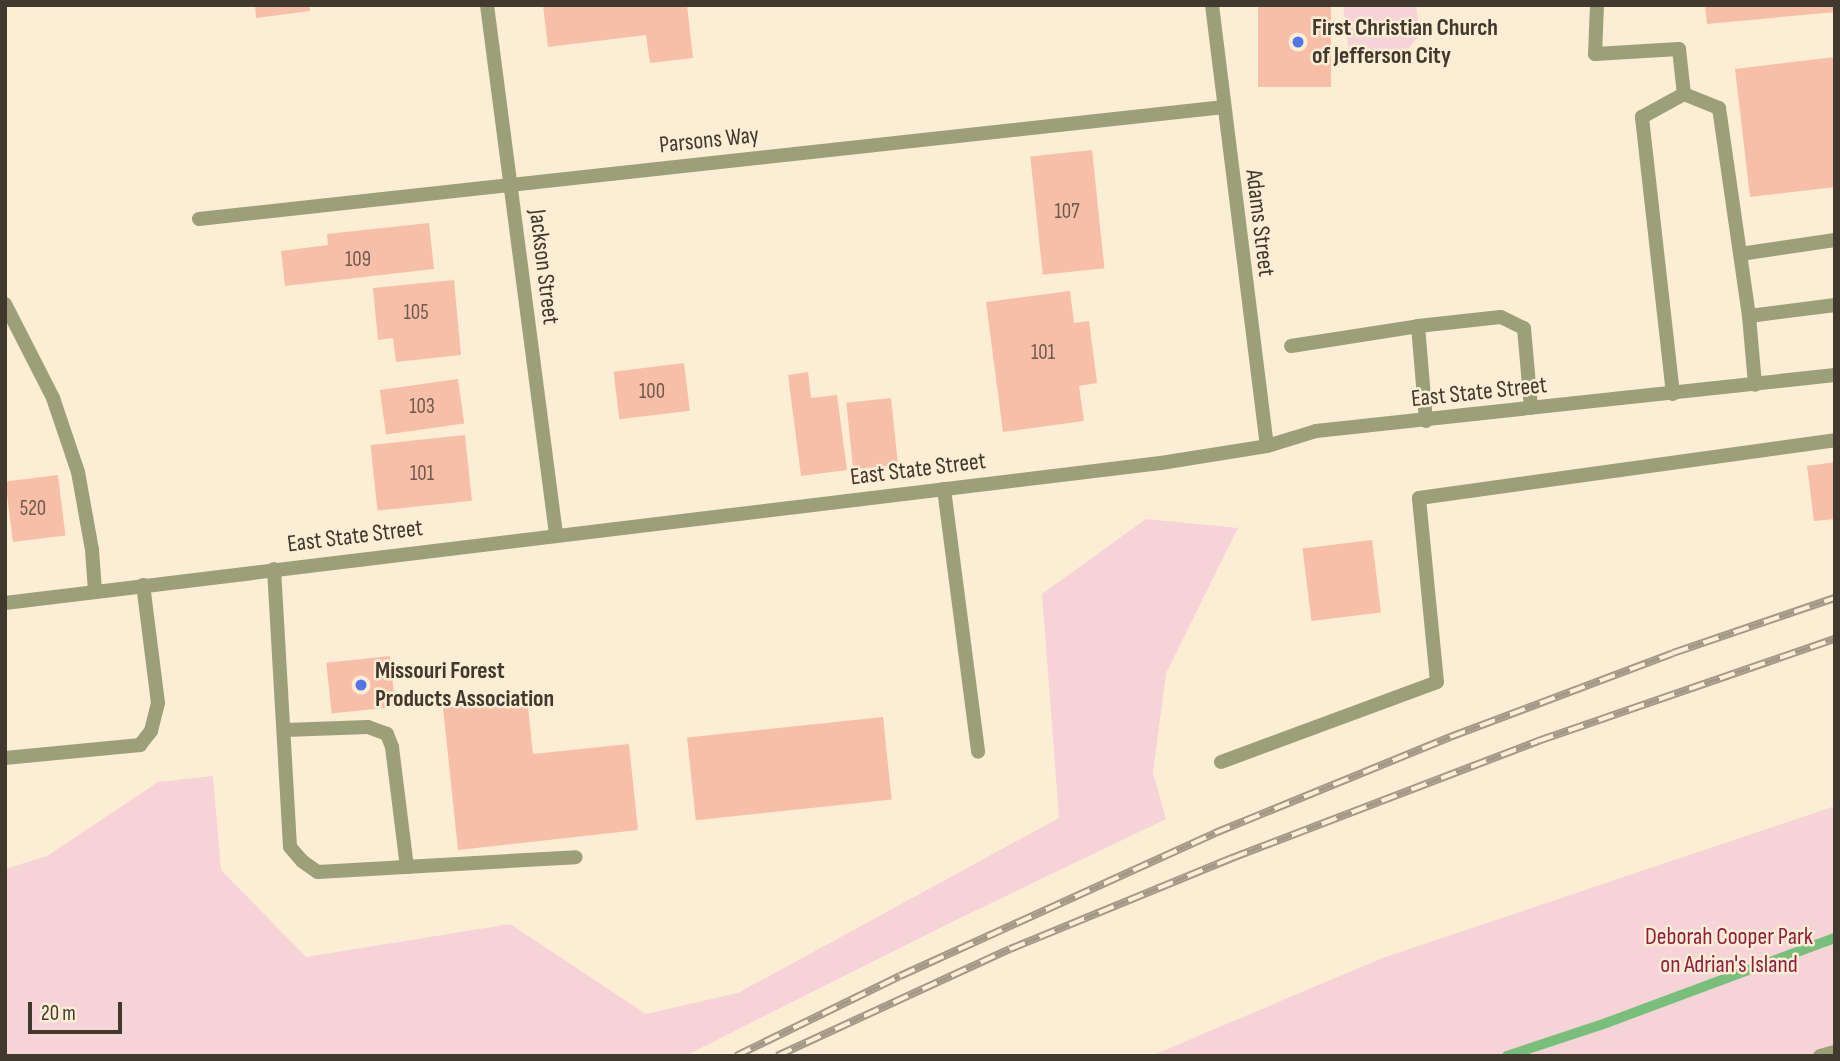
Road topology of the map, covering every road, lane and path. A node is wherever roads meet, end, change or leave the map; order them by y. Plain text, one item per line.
1 (487, 5) edge
2 (1212, 5) edge
3 (1597, 5) edge
4 (1684, 94) junction
5 (1224, 107) junction
6 (511, 185) junction
7 (199, 219) dead end
8 (1835, 240) edge
9 (1741, 254) junction
10 (5, 304) edge
11 (1835, 305) edge
12 (1749, 316) junction
13 (1418, 326) junction
14 (1291, 346) dead end
15 (1835, 375) edge
16 (1755, 385) junction
17 (1673, 394) junction
18 (1531, 408) junction
19 (1426, 421) junction
20 (1835, 440) edge
21 (1267, 446) junction
22 (944, 489) junction
23 (556, 534) junction
24 (274, 569) junction
25 (143, 585) junction
26 (95, 592) junction
27 (5, 603) edge
28 (285, 730) junction
29 (978, 752) dead end
30 (5, 758) edge
31 (1220, 762) dead end
32 (576, 857) dead end
33 (407, 867) junction
34 (1835, 1052) edge
35 (1820, 1056) edge

1 - 6 street, Jackson Street
2 - 5 street, Adams Street
3 - 4 street
4 - 9 street
4 - 17 street
5 - 6 street, Parsons Way
5 - 21 street, Adams Street
6 - 7 street, Parsons Way
6 - 23 street, Jackson Street
8 - 9 street
9 - 12 street
10 - 26 street
11 - 12 street
12 - 16 street
13 - 14 street
13 - 18 street
13 - 19 street
15 - 16 street, East State Street
16 - 17 street, East State Street
17 - 18 street, East State Street
18 - 19 street, East State Street
19 - 21 street, East State Street
20 - 31 street
21 - 22 street, East State Street
22 - 23 street, East State Street
22 - 29 street
23 - 24 street, East State Street
24 - 25 street, East State Street
24 - 28 street
25 - 26 street, East State Street
25 - 30 street
26 - 27 street, East State Street
28 - 33 street
28 - 33 street
32 - 33 street
34 - 35 street

